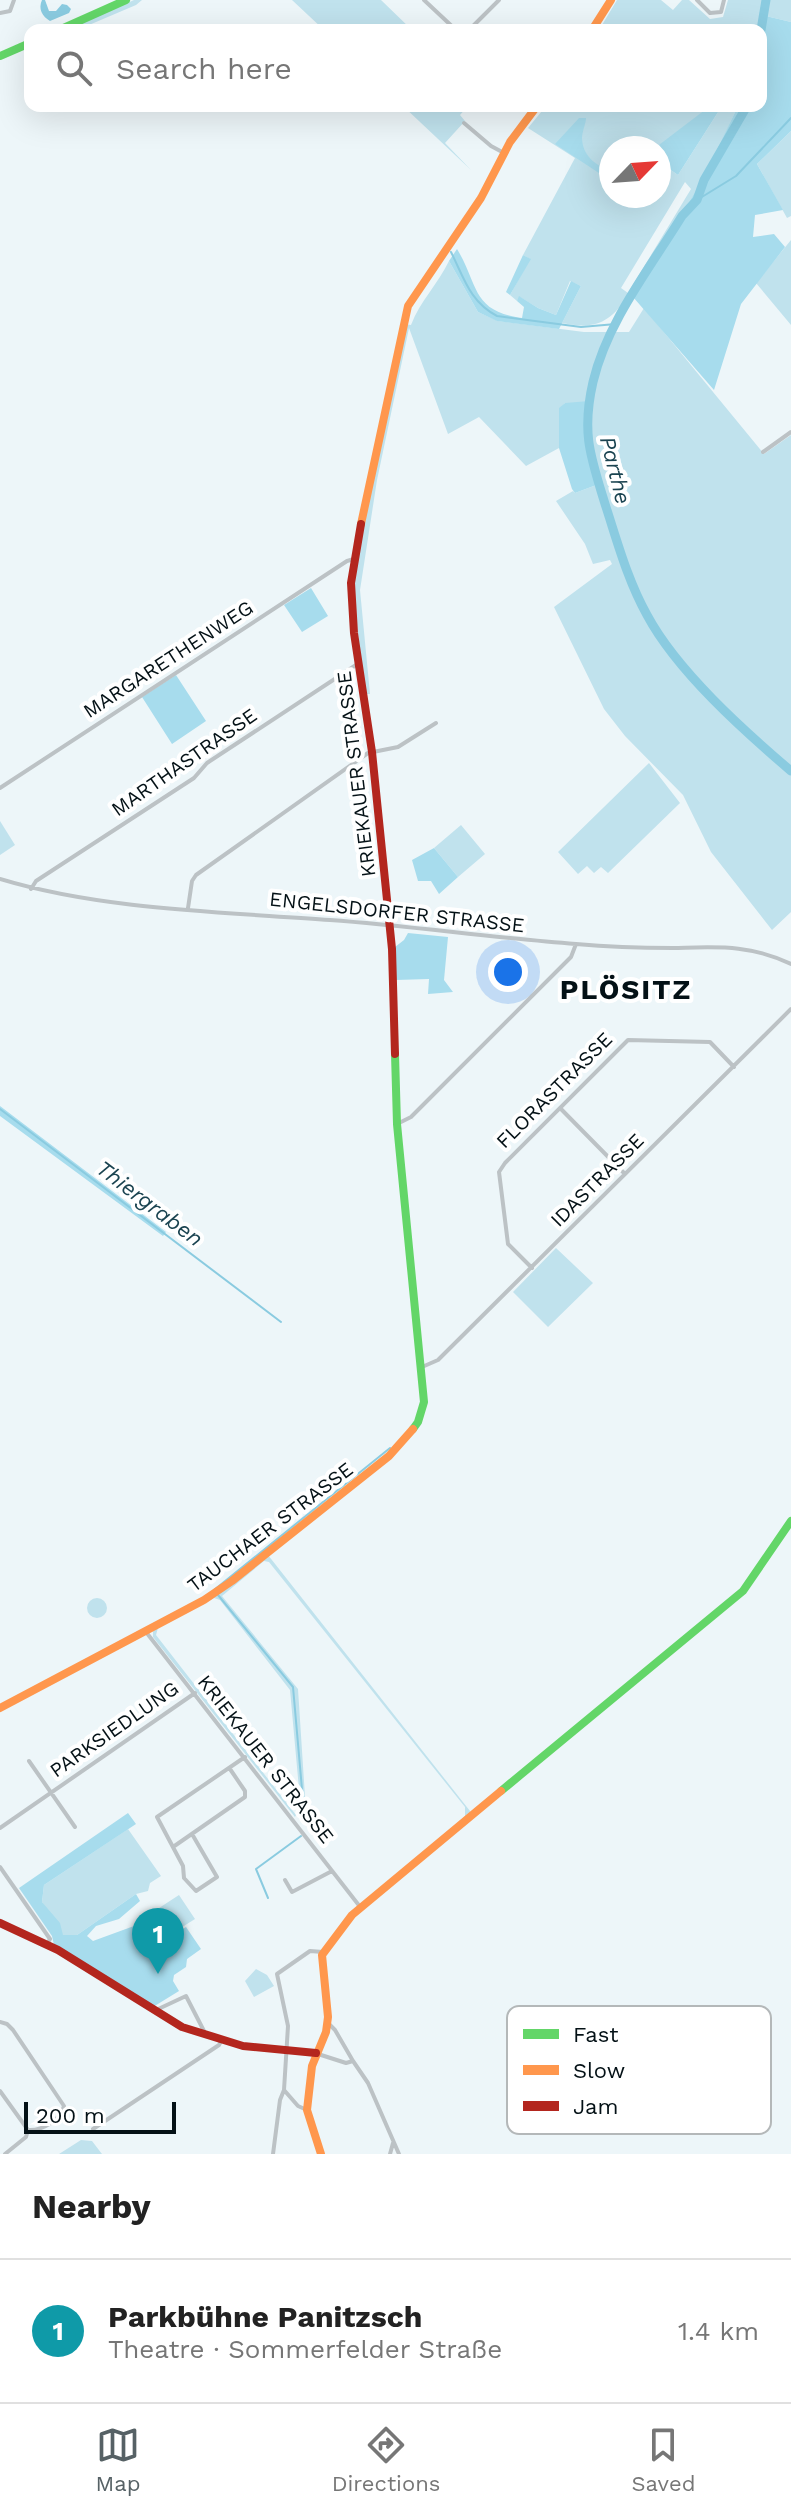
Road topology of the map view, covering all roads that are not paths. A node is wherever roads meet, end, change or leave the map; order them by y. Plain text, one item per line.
1 (14, 0) edge
2 (126, 0) edge
3 (424, 0) edge
4 (499, 0) edge
5 (611, 0) edge
6 (697, 0) edge
7 (724, 0) edge
8 (0, 13) edge
9 (72, 24) edge
10 (450, 24) edge
11 (475, 24) edge
12 (596, 24) edge
13 (24, 46) edge
14 (0, 56) edge
15 (533, 112) edge
16 (464, 123) dead end
17 (504, 153) junction
18 (791, 432) edge
19 (763, 452) dead end
20 (355, 559) junction
21 (359, 663) junction
22 (436, 723) dead end
23 (372, 752) junction
24 (0, 788) edge
25 (0, 879) edge
26 (31, 889) junction
27 (188, 908) junction
28 (389, 924) junction
29 (576, 944) junction
30 (791, 964) edge
31 (791, 1009) edge
32 (734, 1067) junction
33 (560, 1108) junction
34 (397, 1124) junction
35 (625, 1174) junction
36 (532, 1268) junction
37 (422, 1367) junction
38 (418, 1422) joint
39 (791, 1521) edge
40 (145, 1630) junction
41 (195, 1693) junction
42 (0, 1708) edge
43 (245, 1757) junction
44 (29, 1761) dead end
45 (229, 1768) junction
46 (52, 1792) junction
47 (75, 1827) dead end
48 (0, 1828) edge
49 (192, 1834) junction
50 (173, 1847) junction
51 (0, 1867) edge
52 (332, 1871) junction
53 (285, 1880) dead end
54 (361, 1908) junction
55 (0, 1923) edge
56 (47, 1945) junction
57 (323, 1952) junction
58 (154, 2011) junction
59 (0, 2022) edge
60 (328, 2023) junction
61 (204, 2035) junction
62 (221, 2041) junction
63 (286, 2050) junction
64 (316, 2053) junction
65 (353, 2061) junction
66 (284, 2090) junction
67 (0, 2091) edge
68 (307, 2110) junction
69 (93, 2129) dead end
70 (28, 2130) junction
71 (393, 2143) junction
72 (5, 2154) edge
73 (273, 2154) edge
74 (321, 2154) edge
75 (390, 2154) edge
76 (399, 2154) edge

1 - 8 street
2 - 9 street
3 - 10 street
4 - 11 street
5 - 12 street
6 - 7 street
13 - 14 street
15 - 17 street, KRIEKAUER STRASSE
16 - 17 street
17 - 20 street, KRIEKAUER STRASSE
18 - 19 street
20 - 21 street, KRIEKAUER STRASSE
20 - 24 street, MARGARETHENWEG
21 - 23 street, KRIEKAUER STRASSE
21 - 26 street, MARTHASTRASSE
22 - 23 street
23 - 27 street
23 - 28 street, KRIEKAUER STRASSE
25 - 26 street, ENGELSDORFER STRASSE
26 - 27 street, ENGELSDORFER STRASSE
27 - 28 street, ENGELSDORFER STRASSE
28 - 29 street, ENGELSDORFER STRASSE
28 - 34 street, KRIEKAUER STRASSE
29 - 30 street, ENGELSDORFER STRASSE
29 - 34 street
31 - 32 street, IDASTRASSE
32 - 33 street, FLORASTRASSE
32 - 35 street, IDASTRASSE
33 - 35 street
33 - 36 street, FLORASTRASSE
34 - 37 street, KRIEKAUER STRASSE
35 - 36 street, IDASTRASSE
36 - 37 street, IDASTRASSE
37 - 38 street, KRIEKAUER STRASSE
38 - 40 street, TAUCHAER STRASSE
39 - 54 street
40 - 41 street, KRIEKAUER STRASSE
40 - 42 street, TAUCHAER STRASSE
41 - 43 street, KRIEKAUER STRASSE
41 - 46 street, PARKSIEDLUNG
43 - 45 street
43 - 52 street, KRIEKAUER STRASSE
44 - 46 street, PARKSIEDLUNG
45 - 49 street
45 - 50 street
46 - 47 street, PARKSIEDLUNG
46 - 48 street, PARKSIEDLUNG
49 - 50 street
49 - 50 street
51 - 56 street
52 - 53 street
52 - 54 street, KRIEKAUER STRASSE
54 - 57 street
55 - 56 street
56 - 58 street
57 - 60 street
57 - 63 street
58 - 61 street
58 - 61 street
59 - 70 street
60 - 64 street
60 - 65 street
61 - 62 street
62 - 63 street
62 - 69 street
63 - 64 street
63 - 66 street
64 - 65 street
64 - 68 street
65 - 71 street
66 - 68 street
66 - 73 street
67 - 70 street
68 - 74 street
70 - 72 street
71 - 75 street
71 - 76 street

